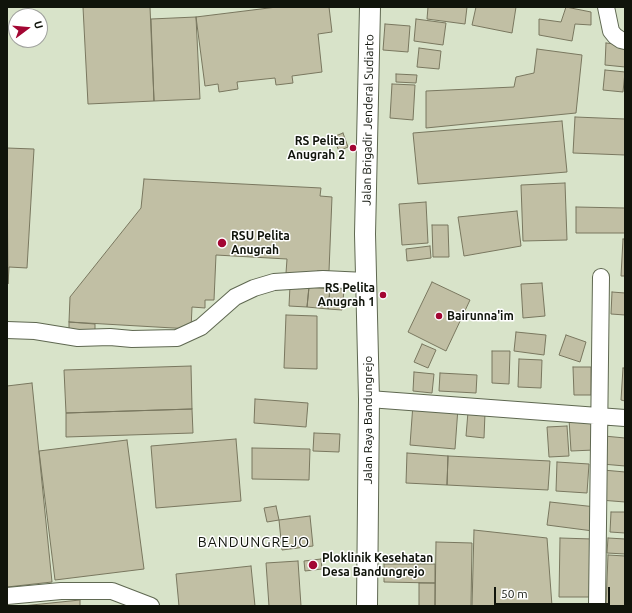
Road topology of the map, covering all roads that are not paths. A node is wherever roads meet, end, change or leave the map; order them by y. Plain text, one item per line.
1 (370, 7) edge
2 (606, 7) edge
3 (625, 41) edge
4 (365, 234) joint
5 (601, 277) dead end
6 (366, 281) junction
7 (7, 330) edge
8 (369, 399) junction
9 (600, 416) junction
10 (625, 418) edge
11 (7, 596) edge
12 (151, 606) edge
13 (367, 606) edge
14 (597, 606) edge

1 - 4 main road, Jalan Brigadir Jenderal Sudiarto
2 - 3 street
4 - 6 main road, Jalan Raya Bandungrejo
5 - 9 street
6 - 7 street
6 - 8 main road, Jalan Raya Bandungrejo
8 - 9 street
8 - 13 main road, Jalan Raya Bandungrejo
9 - 10 street
9 - 14 street
11 - 12 street

